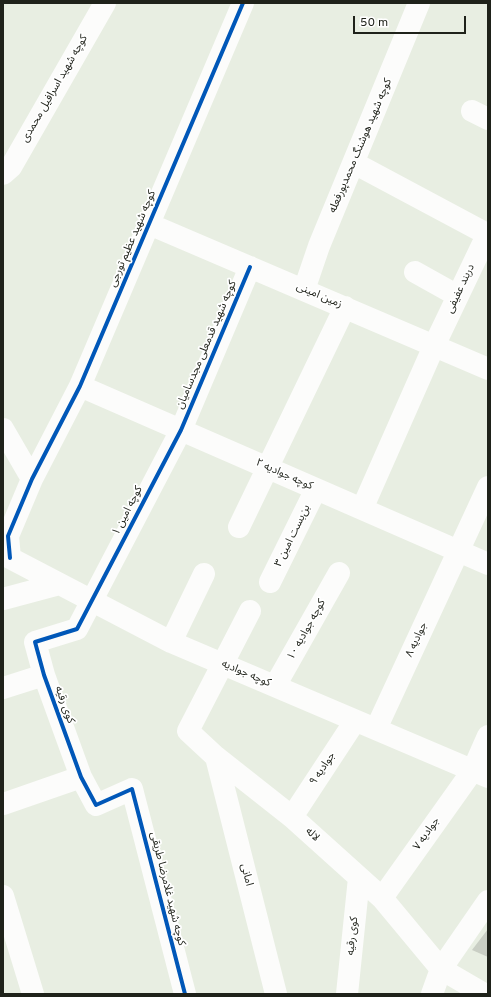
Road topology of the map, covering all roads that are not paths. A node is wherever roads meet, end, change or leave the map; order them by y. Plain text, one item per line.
1 (106, 3) edge
2 (243, 3) edge
3 (419, 3) edge
4 (354, 162) junction
5 (3, 174) edge
6 (149, 224) junction
7 (488, 234) edge
8 (250, 267) junction
9 (415, 272) dead end
10 (304, 290) junction
11 (458, 296) junction
12 (345, 307) junction
13 (434, 346) junction
14 (488, 369) edge
15 (80, 386) junction
16 (181, 430) junction
17 (5, 435) edge
18 (267, 468) junction
19 (32, 479) junction
20 (488, 487) edge
21 (316, 489) junction
22 (362, 509) junction
23 (239, 527) dead end
24 (458, 551) junction
25 (6, 558) edge
26 (488, 564) edge
27 (339, 573) dead end
28 (204, 574) dead end
29 (270, 582) dead end
30 (59, 584) junction
31 (3, 599) edge
32 (92, 601) junction
33 (250, 611) dead end
34 (171, 642) junction
35 (224, 665) junction
36 (44, 675) junction
37 (275, 686) junction
38 (3, 688) edge
39 (355, 721) junction
40 (376, 729) junction
41 (488, 736) edge
42 (216, 757) junction
43 (480, 773) edge
44 (81, 777) junction
45 (132, 789) joint
46 (3, 804) edge
47 (292, 816) junction
48 (358, 878) junction
49 (3, 896) edge
50 (382, 898) junction
51 (488, 901) edge
52 (7, 921) edge
53 (441, 969) junction
54 (33, 994) edge
55 (185, 994) edge
56 (276, 994) edge
57 (347, 994) edge
58 (432, 994) edge
59 (484, 994) edge

1 - 5 street, کوچه شهید اسرافیل محمدی
2 - 6 street, کوچه شهید عظیم تورجی
3 - 4 street, کوچه شهید هوشنگ محمدپورفعله
4 - 7 street
4 - 10 street, کوچه شهید هوشنگ محمدپورفعله
6 - 8 street, زمین امینی
6 - 15 street, کوچه شهید عظیم تورجی
7 - 11 street, دربند عفیفی
8 - 10 street, زمین امینی
8 - 16 street, کوچه شهید قدمعلی مجدسامیان
9 - 11 street
10 - 12 street, زمین امینی
11 - 13 street, دربند عفیفی
12 - 13 street, زمین امینی
12 - 18 street
13 - 14 street, زمین امینی
13 - 22 street, دربند عفیفی
15 - 16 street, کوچه جوادیه ۲
15 - 19 street, کوچه شهید عظیم تورجی
16 - 18 street, کوچه جوادیه ۲
16 - 32 street, کوچه امین ۱
17 - 19 street
18 - 21 street, کوچه جوادیه ۲
18 - 23 street
19 - 25 street, کوچه شهید عظیم تورجی
20 - 24 street, جوادیه ۸
21 - 22 street, کوچه جوادیه ۲
21 - 29 street, بن‌بست امین ۳
22 - 24 street, کوچه جوادیه ۲
24 - 26 street, کوچه جوادیه ۲
24 - 40 street, جوادیه ۸
25 - 30 street, کوچه جوادیه
27 - 37 street, کوچه جوادیه ۱۰
28 - 34 street
30 - 31 street
30 - 32 street, کوچه جوادیه
32 - 34 street, کوچه جوادیه
32 - 36 street, کوی رقیه
33 - 35 street
34 - 35 street, کوچه جوادیه
35 - 37 street, کوچه جوادیه
35 - 42 street, لاله
36 - 38 street
36 - 44 street, کوی رقیه
37 - 39 street, کوچه جوادیه
39 - 40 street, کوچه جوادیه
39 - 47 street, جوادیه ۹
40 - 43 street, کوچه جوادیه
41 - 43 street, جوادیه ۷
42 - 47 street, لاله
42 - 56 street, امانی
43 - 50 street, جوادیه ۷
44 - 45 street, کوی رقیه
44 - 46 street
45 - 55 street, کوچه شهید غلامرضا طریقی
47 - 48 street, لاله
48 - 50 street, لاله
48 - 57 street, کوی رقیه
49 - 52 street
50 - 53 street, لاله
51 - 53 street
52 - 54 street
53 - 58 street
53 - 59 street, لاله

